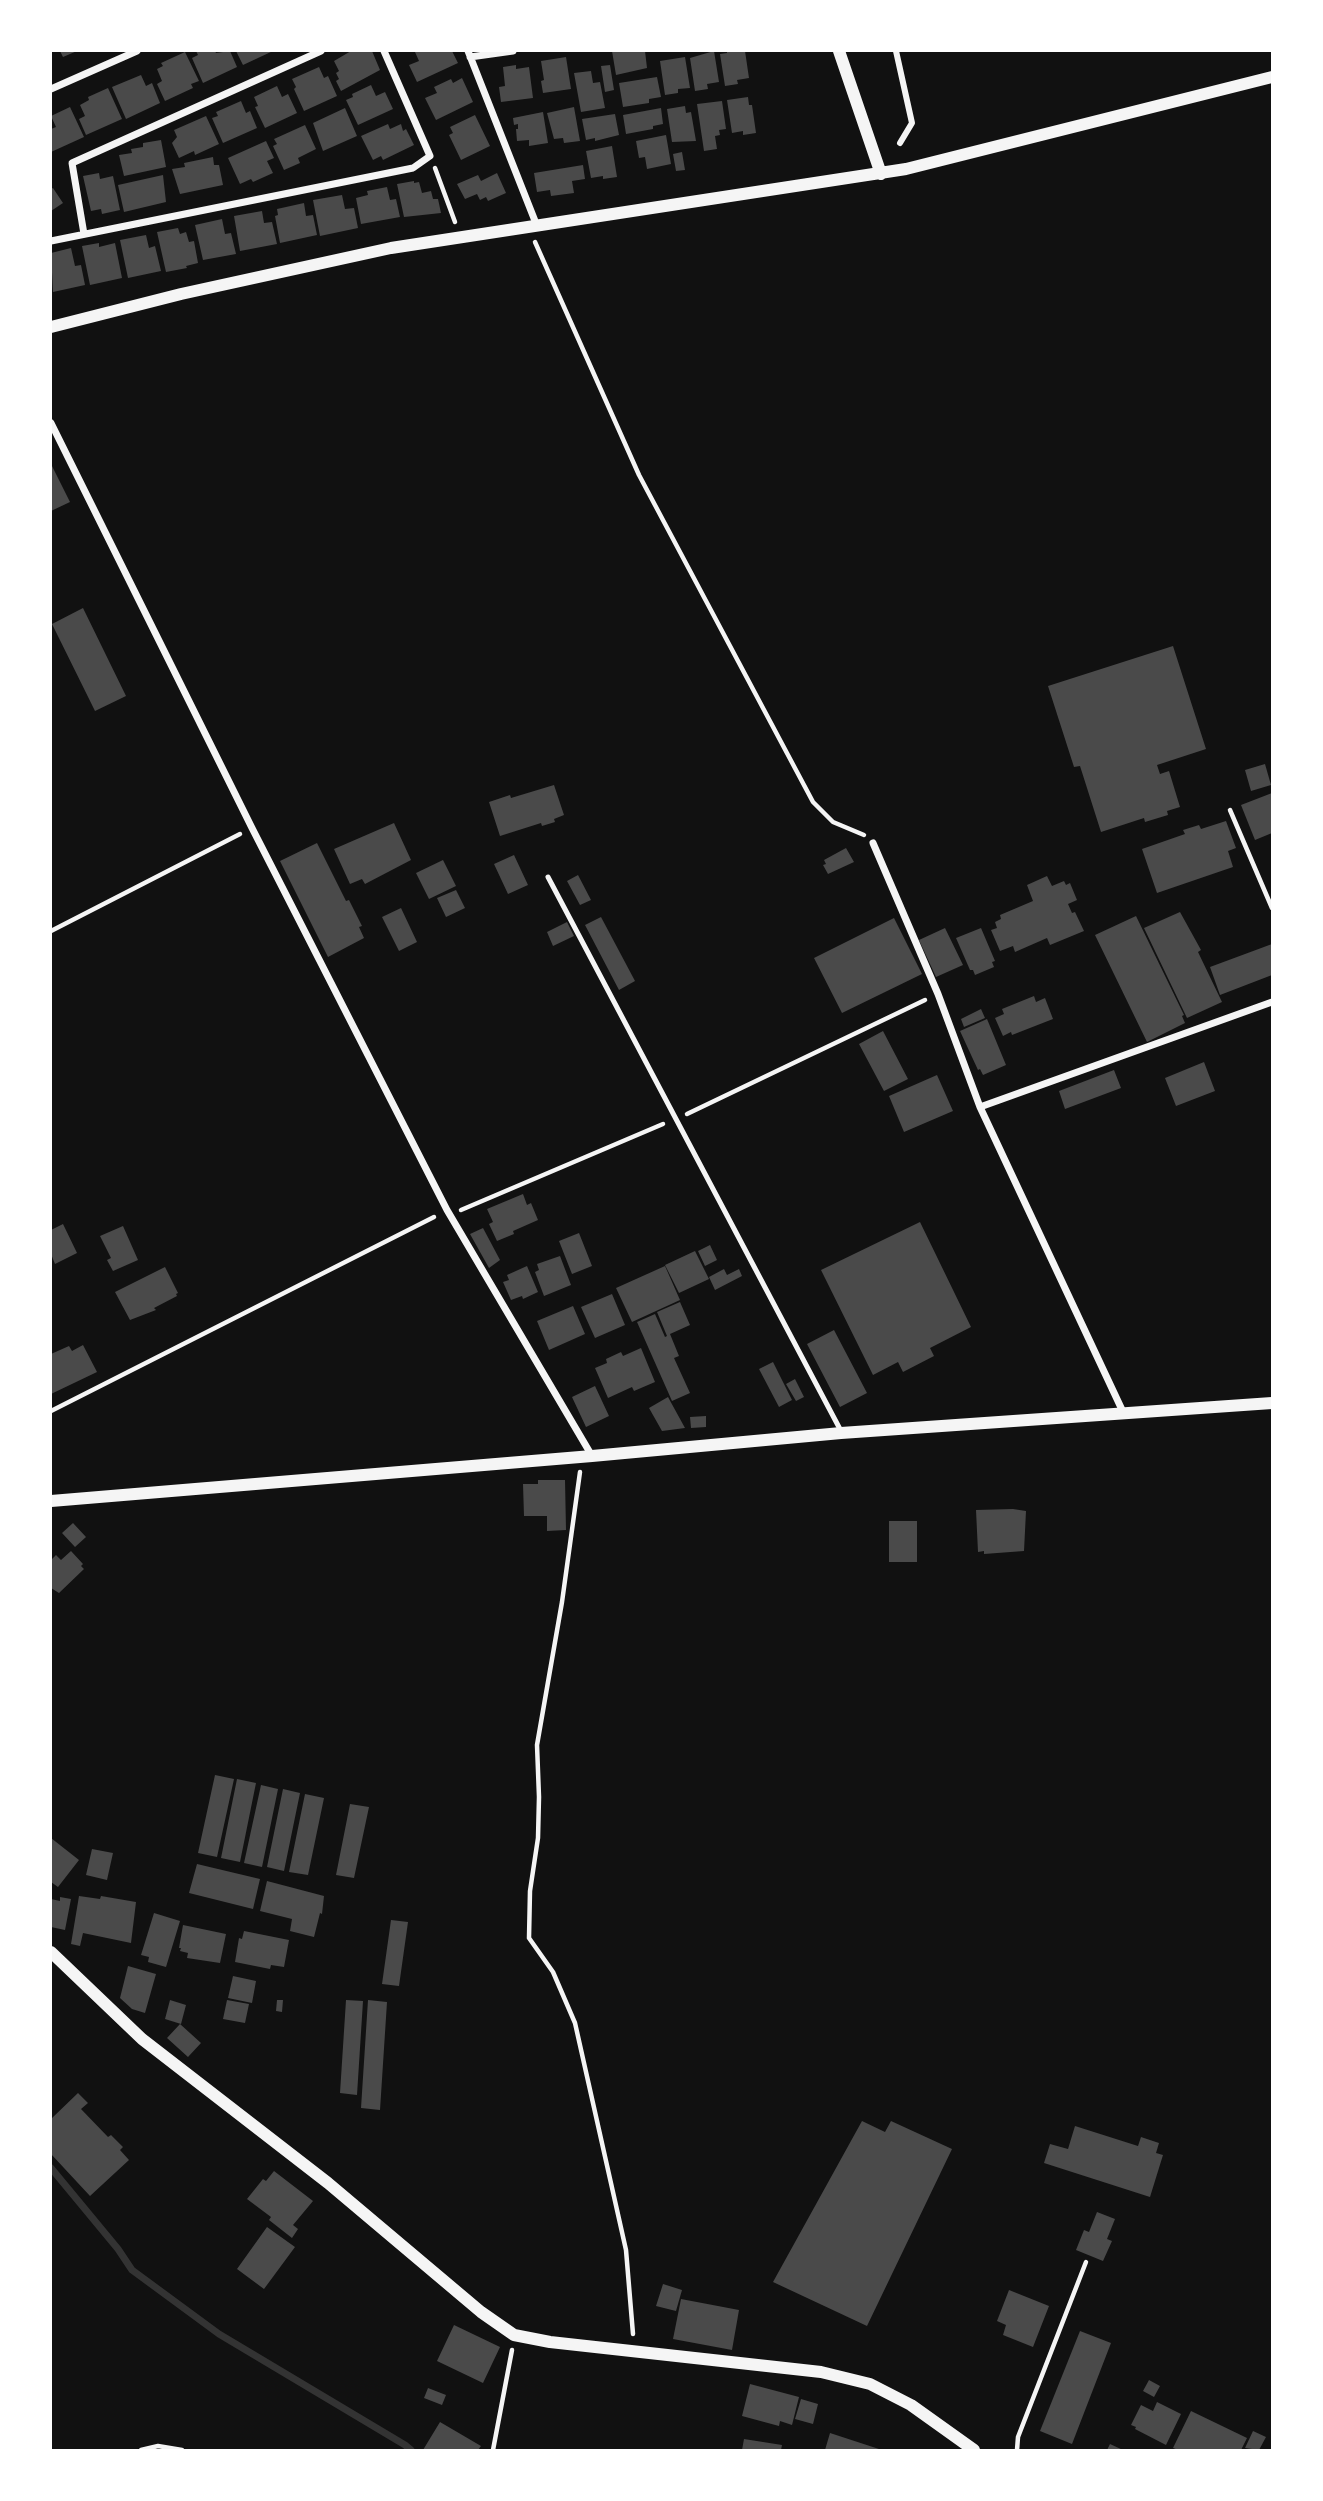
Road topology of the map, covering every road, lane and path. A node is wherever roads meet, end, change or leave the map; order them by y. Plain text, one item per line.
1 (137, 51) edge
2 (321, 51) edge
3 (384, 51) edge
4 (513, 51) edge
5 (839, 51) edge
6 (896, 51) edge
7 (469, 54) edge
8 (1272, 77) edge
9 (51, 89) edge
10 (900, 143) dead end
11 (430, 156) junction
12 (881, 174) junction
13 (533, 227) junction
14 (84, 234) junction
15 (458, 236) junction
16 (51, 241) edge
17 (51, 327) edge
18 (51, 423) edge
19 (1230, 810) dead end
20 (253, 828) junction
21 (873, 843) joint
22 (548, 877) dead end
23 (1272, 908) edge
24 (51, 931) edge
25 (939, 994) junction
26 (1272, 1002) edge
27 (980, 1107) junction
28 (677, 1118) junction
29 (448, 1212) junction
30 (1272, 1403) edge
31 (51, 1411) edge
32 (1124, 1414) junction
33 (841, 1433) junction
34 (587, 1456) junction
35 (52, 1503) edge
36 (51, 1952) edge
37 (1086, 2262) dead end
38 (514, 2335) junction
39 (635, 2352) junction
40 (141, 2450) edge
41 (182, 2450) edge
42 (493, 2450) edge
43 (974, 2450) edge
44 (1017, 2450) edge

1 - 9 street
2 - 14 street
3 - 11 street
4 - 7 street
5 - 12 street
6 - 10 street
7 - 13 street
8 - 12 street
11 - 14 street
11 - 15 path
12 - 13 street
13 - 15 street
13 - 21 path
14 - 16 street
15 - 17 street
18 - 20 street
19 - 23 path
20 - 24 path
20 - 29 street
21 - 25 street
22 - 28 lane
25 - 27 street
25 - 28 path
26 - 27 street
27 - 32 street
28 - 29 path
28 - 33 lane
29 - 31 path
29 - 34 street
30 - 32 street
32 - 33 street
33 - 34 street
34 - 35 street
34 - 39 path
36 - 38 street
37 - 44 path
38 - 39 street
38 - 42 path
39 - 43 street
40 - 41 path

